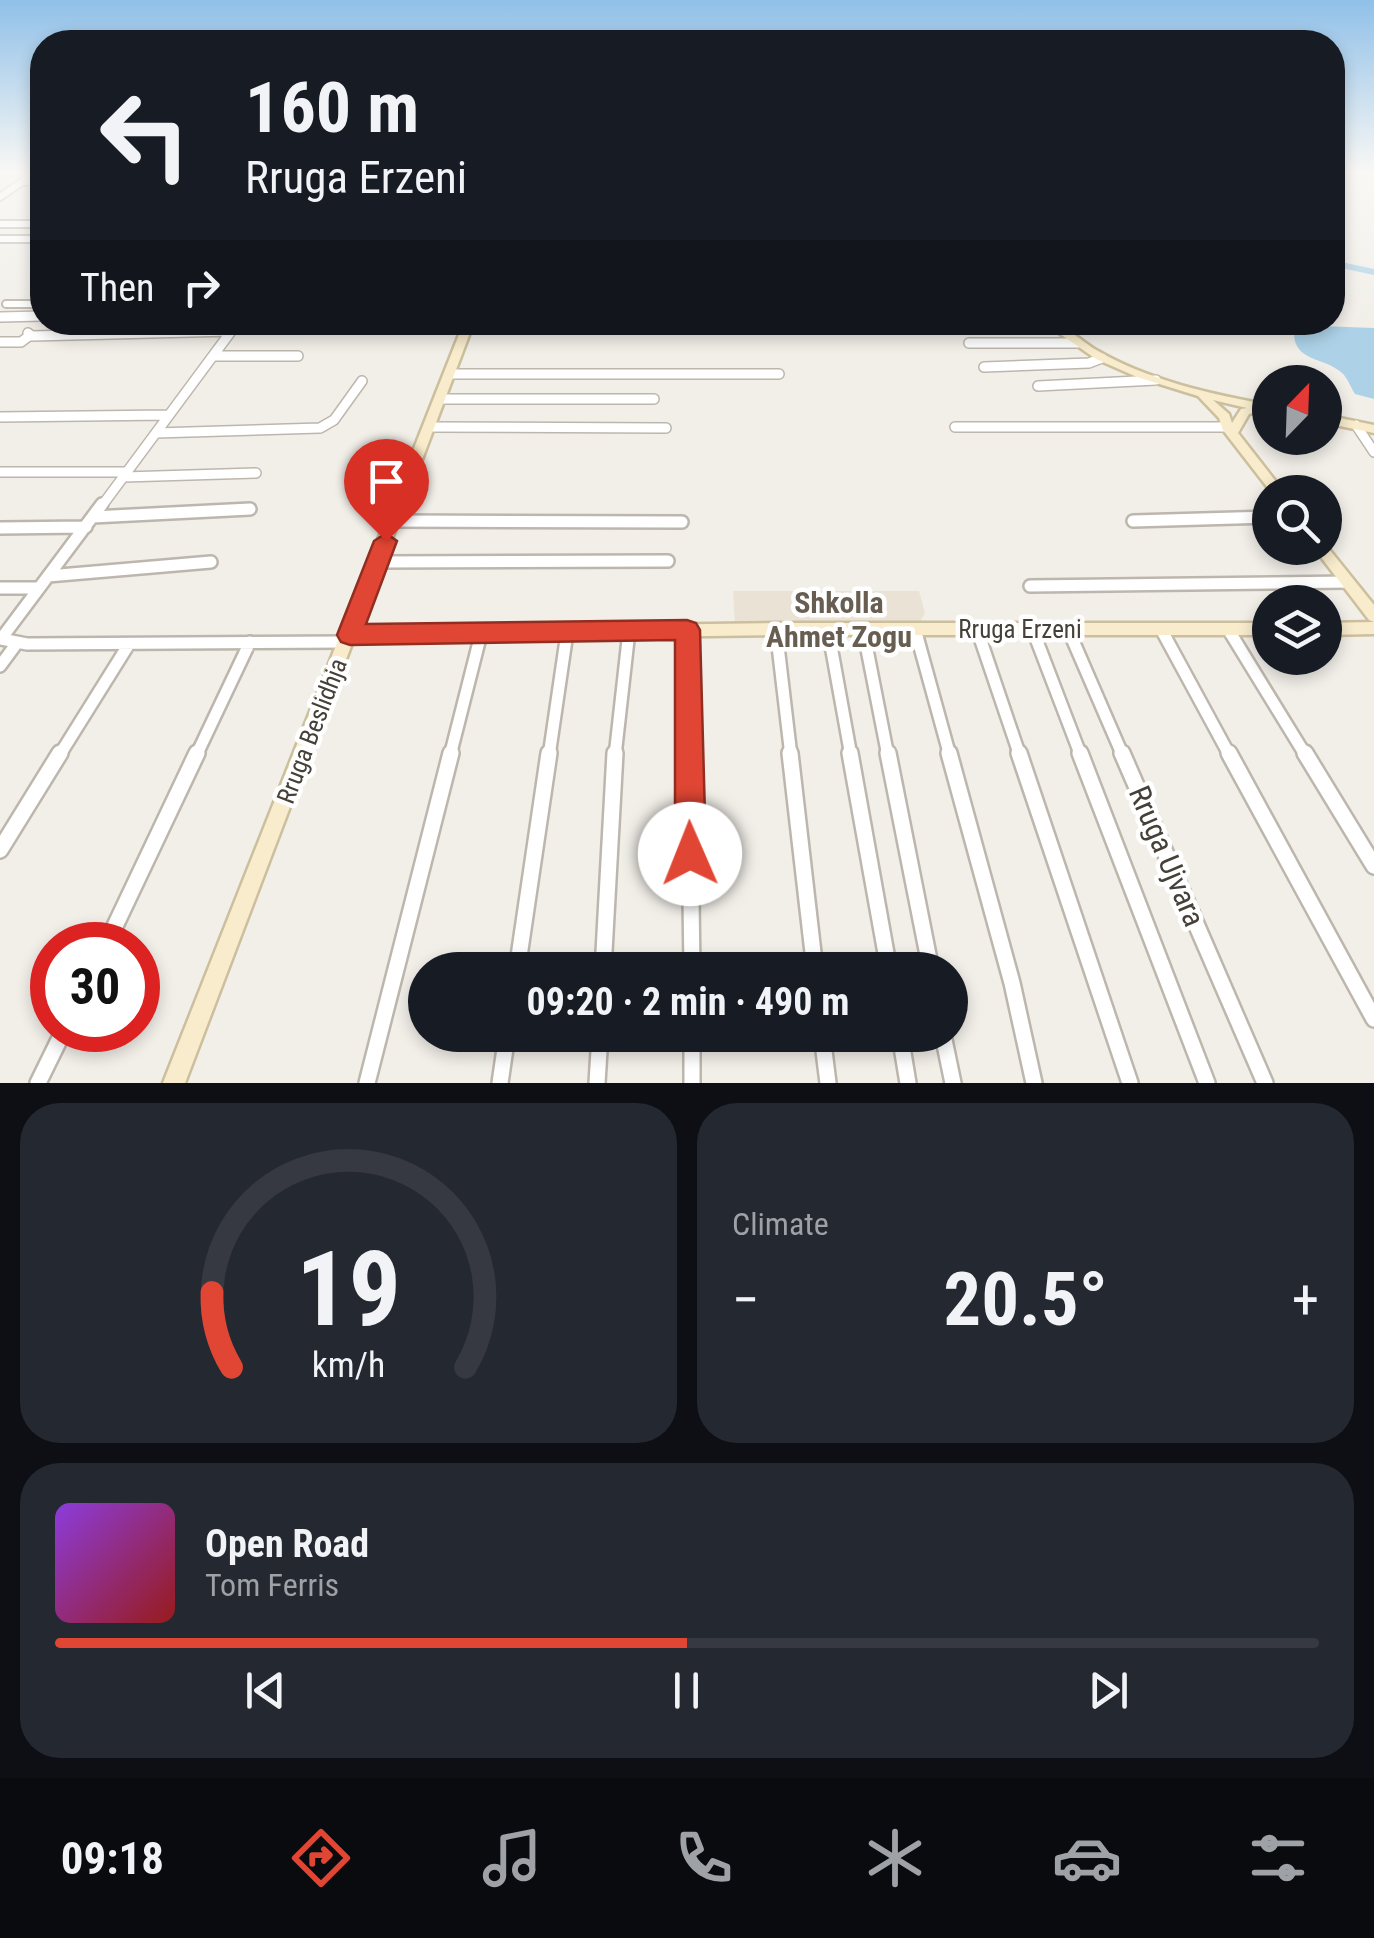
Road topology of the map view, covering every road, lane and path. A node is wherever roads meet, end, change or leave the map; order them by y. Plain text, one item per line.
1 (0, 224) edge
2 (30, 224) edge
3 (30, 238) edge
4 (0, 239) edge
5 (6, 304) dead end
6 (30, 304) edge
7 (0, 318) edge
8 (30, 318) edge
9 (30, 333) edge
10 (28, 335) joint
11 (229, 335) edge
12 (464, 335) edge
13 (1067, 335) edge
14 (0, 342) edge
15 (1078, 343) junction
16 (970, 344) dead end
17 (213, 356) junction
18 (298, 356) dead end
19 (1102, 358) junction
20 (984, 366) dead end
21 (450, 374) junction
22 (780, 374) dead end
23 (1156, 380) junction
24 (362, 381) dead end
25 (1038, 386) dead end
26 (654, 399) dead end
27 (440, 400) junction
28 (1222, 406) junction
29 (1252, 407) edge
30 (1252, 411) edge
31 (1244, 413) junction
32 (169, 415) junction
33 (0, 417) edge
34 (1342, 422) edge
35 (1356, 425) junction
36 (429, 427) junction
37 (955, 427) dead end
38 (666, 428) dead end
39 (1230, 430) junction
40 (1374, 430) edge
41 (156, 433) junction
42 (1374, 452) edge
43 (0, 472) edge
44 (256, 473) dead end
45 (126, 474) junction
46 (1265, 475) edge
47 (250, 509) dead end
48 (1252, 518) edge
49 (394, 520) junction
50 (1133, 521) dead end
51 (89, 522) junction
52 (682, 522) dead end
53 (0, 528) edge
54 (668, 561) dead end
55 (211, 562) dead end
56 (378, 562) junction
57 (1334, 565) edge
58 (48, 576) junction
59 (1348, 582) junction
60 (1030, 586) dead end
61 (0, 588) edge
62 (38, 588) junction
63 (1374, 616) edge
64 (1032, 628) junction
65 (1068, 628) junction
66 (1342, 628) edge
67 (1374, 628) edge
68 (776, 629) junction
69 (828, 629) junction
70 (862, 629) junction
71 (915, 629) junction
72 (977, 629) junction
73 (1161, 629) junction
74 (1228, 629) junction
75 (1252, 629) edge
76 (687, 630) junction
77 (629, 631) junction
78 (567, 633) junction
79 (481, 634) junction
80 (348, 638) junction
81 (250, 642) junction
82 (17, 643) junction
83 (129, 644) junction
84 (0, 666) edge
85 (0, 850) edge
86 (1374, 866) edge
87 (117, 922) edge
88 (520, 952) edge
89 (604, 952) edge
90 (692, 952) edge
91 (813, 952) edge
92 (886, 952) edge
93 (927, 952) edge
94 (1374, 1019) edge
95 (53, 1052) edge
96 (505, 1052) edge
97 (599, 1052) edge
98 (692, 1052) edge
99 (824, 1052) edge
100 (903, 1052) edge
101 (947, 1052) edge
102 (38, 1083) edge
103 (174, 1083) edge
104 (367, 1083) edge
105 (500, 1083) edge
106 (597, 1083) edge
107 (692, 1083) edge
108 (828, 1083) edge
109 (908, 1083) edge
110 (953, 1083) edge
111 (1034, 1083) edge
112 (1130, 1083) edge
113 (1207, 1083) edge
114 (1266, 1083) edge

1 - 2 street
3 - 4 street
5 - 6 street
7 - 8 street
9 - 10 street
10 - 14 street
11 - 17 street
12 - 21 street, Rruga Beslidhja
13 - 15 street
15 - 16 street
15 - 19 street
17 - 18 street
17 - 32 street
19 - 20 street
19 - 23 street
21 - 22 street
21 - 27 street, Rruga Beslidhja
23 - 25 street
23 - 28 street
24 - 41 street
26 - 27 street
27 - 36 street, Rruga Beslidhja
28 - 29 street
28 - 31 street
28 - 39 street
30 - 31 street
31 - 39 street
32 - 33 street
32 - 41 street
34 - 35 street
35 - 40 street
35 - 42 street
36 - 38 street
36 - 49 street, Rruga Beslidhja
37 - 39 street
39 - 46 street
41 - 45 street
43 - 45 street
44 - 45 street
45 - 51 street
47 - 51 street
48 - 50 street
49 - 52 street
49 - 56 street, Rruga Beslidhja
51 - 53 street
51 - 58 street
54 - 56 street
55 - 58 street
56 - 80 street, Rruga Beslidhja
57 - 59 street
58 - 62 street
59 - 60 street
59 - 63 street
61 - 62 street
62 - 82 street
64 - 65 street, Rruga Erzeni
64 - 72 street, Rruga Erzeni
64 - 113 street
65 - 73 street, Rruga Erzeni
65 - 114 street, Rruga Ujvara
66 - 67 street
68 - 69 street, Rruga Erzeni
68 - 76 street, Rruga Erzeni
68 - 91 street
69 - 70 street, Rruga Erzeni
69 - 92 street
70 - 71 street, Rruga Erzeni
70 - 93 street
71 - 72 street, Rruga Erzeni
71 - 111 street
72 - 112 street
73 - 74 street, Rruga Erzeni
73 - 94 street
74 - 75 street, Rruga Erzeni
74 - 86 street
76 - 77 street, Rruga Erzeni
76 - 90 street
77 - 78 street, Rruga Erzeni
77 - 89 street
78 - 79 street, Rruga Erzeni
78 - 88 street
79 - 80 street, Rruga Erzeni
79 - 104 street
80 - 81 street
80 - 103 street, Rruga Beslidhja
81 - 83 street
81 - 87 street
82 - 83 street
82 - 84 street
83 - 85 street
95 - 102 street
96 - 105 street
97 - 106 street
98 - 107 street
99 - 108 street
100 - 109 street
101 - 110 street

